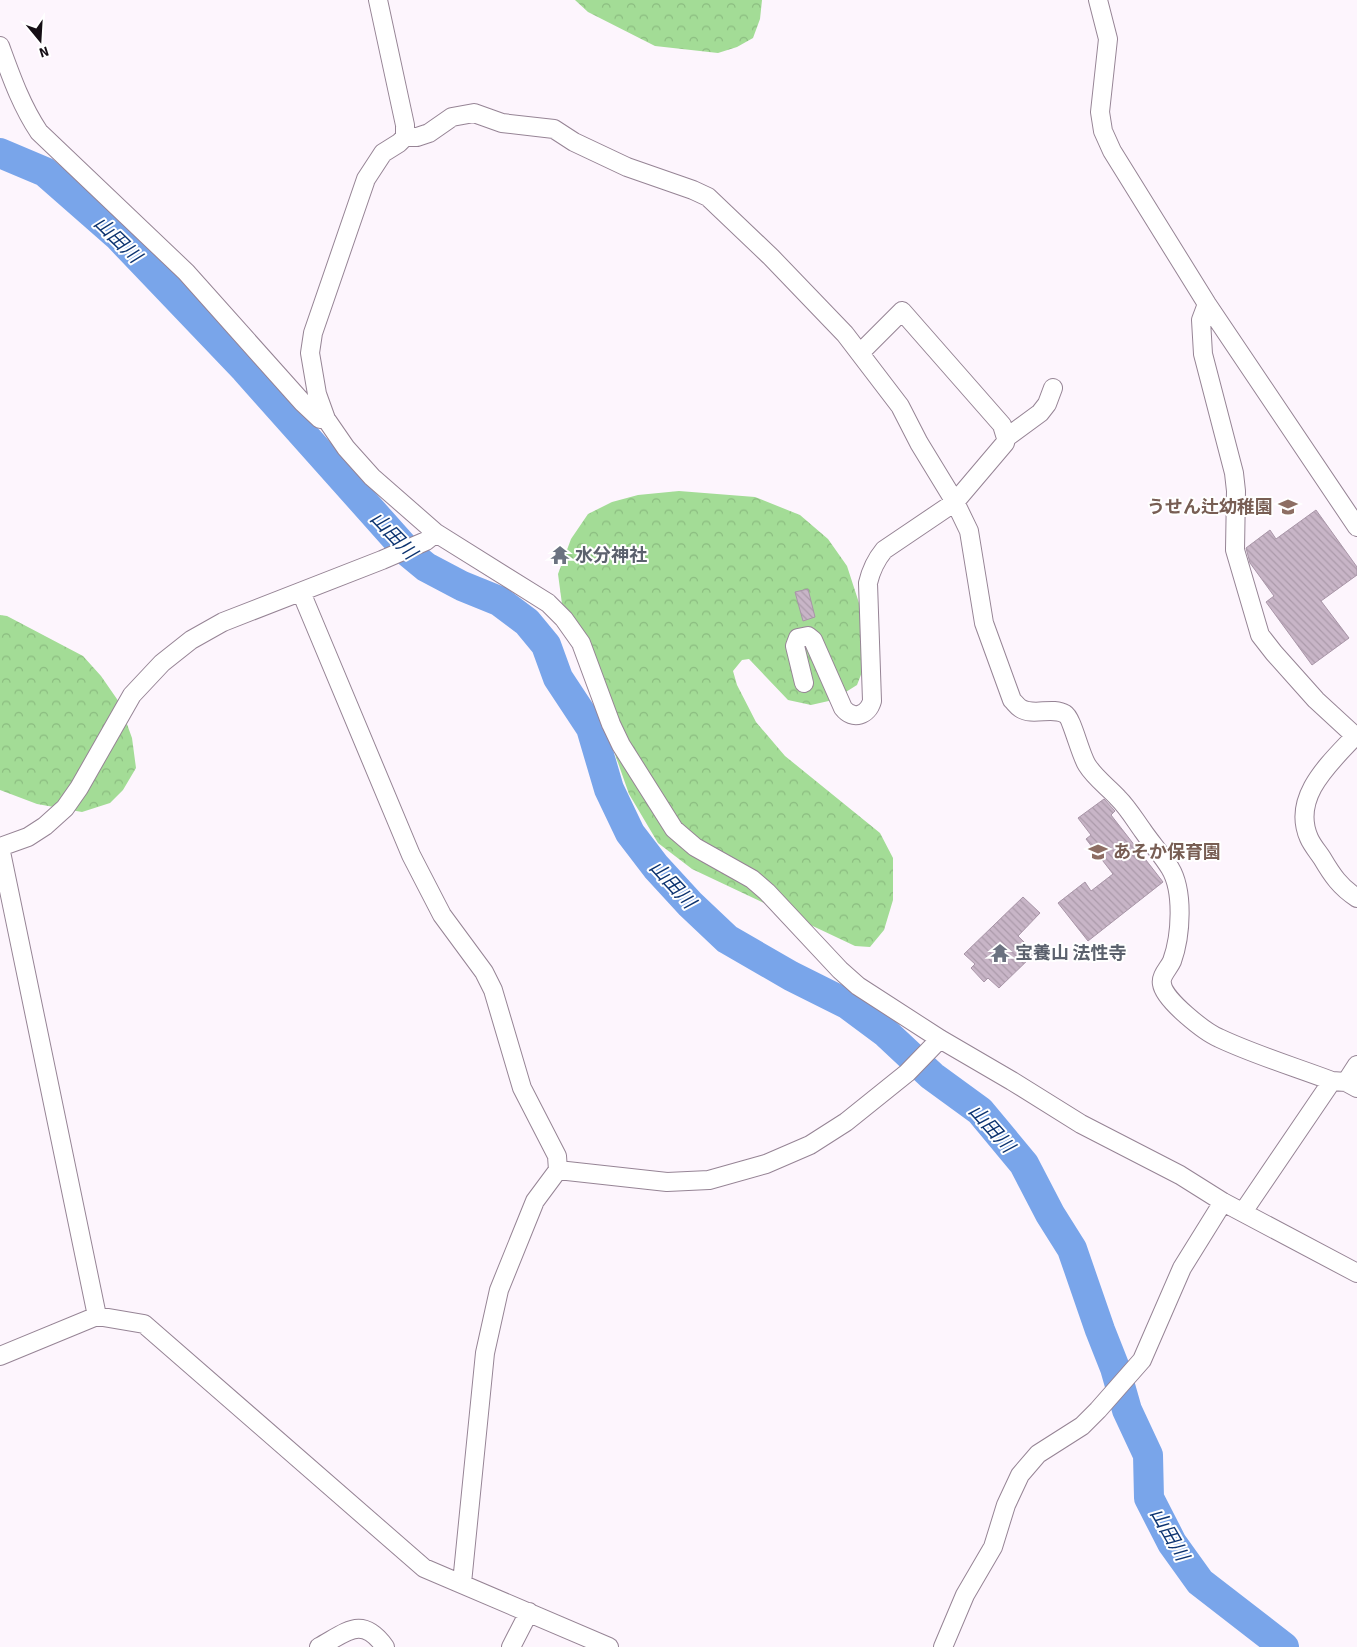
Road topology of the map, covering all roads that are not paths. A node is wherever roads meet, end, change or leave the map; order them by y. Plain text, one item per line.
1 (378, 0) edge
2 (1098, 0) edge
3 (0, 46) edge
4 (405, 137) junction
5 (1207, 304) junction
6 (860, 353) junction
7 (1053, 388) dead end
8 (326, 420) junction
9 (1006, 438) junction
10 (955, 502) junction
11 (1357, 527) edge
12 (431, 537) junction
13 (301, 592) junction
14 (804, 684) dead end
15 (1356, 736) edge
16 (0, 847) edge
17 (1357, 898) edge
18 (936, 1043) junction
19 (1357, 1065) edge
20 (1345, 1084) edge
21 (558, 1170) junction
22 (1223, 1202) junction
23 (1243, 1212) junction
24 (1357, 1273) edge
25 (97, 1316) junction
26 (0, 1356) edge
27 (462, 1583) junction
28 (529, 1612) junction
29 (319, 1647) edge
30 (385, 1647) edge
31 (511, 1647) edge
32 (610, 1647) edge
33 (943, 1647) edge

1 - 4 street
2 - 5 street
3 - 8 street
4 - 6 street
4 - 8 street
5 - 11 street
5 - 15 street
6 - 9 street
6 - 10 street
7 - 9 street
8 - 12 street
9 - 10 street
10 - 14 street
10 - 20 street
12 - 13 street
12 - 18 street
13 - 16 street
13 - 21 street
15 - 17 street
16 - 25 street
18 - 21 street
18 - 22 street
19 - 20 street
20 - 23 street
21 - 27 street
22 - 23 street
22 - 33 street
23 - 24 street
25 - 26 street
25 - 27 street
27 - 28 street
28 - 31 street
28 - 32 street
29 - 30 street

